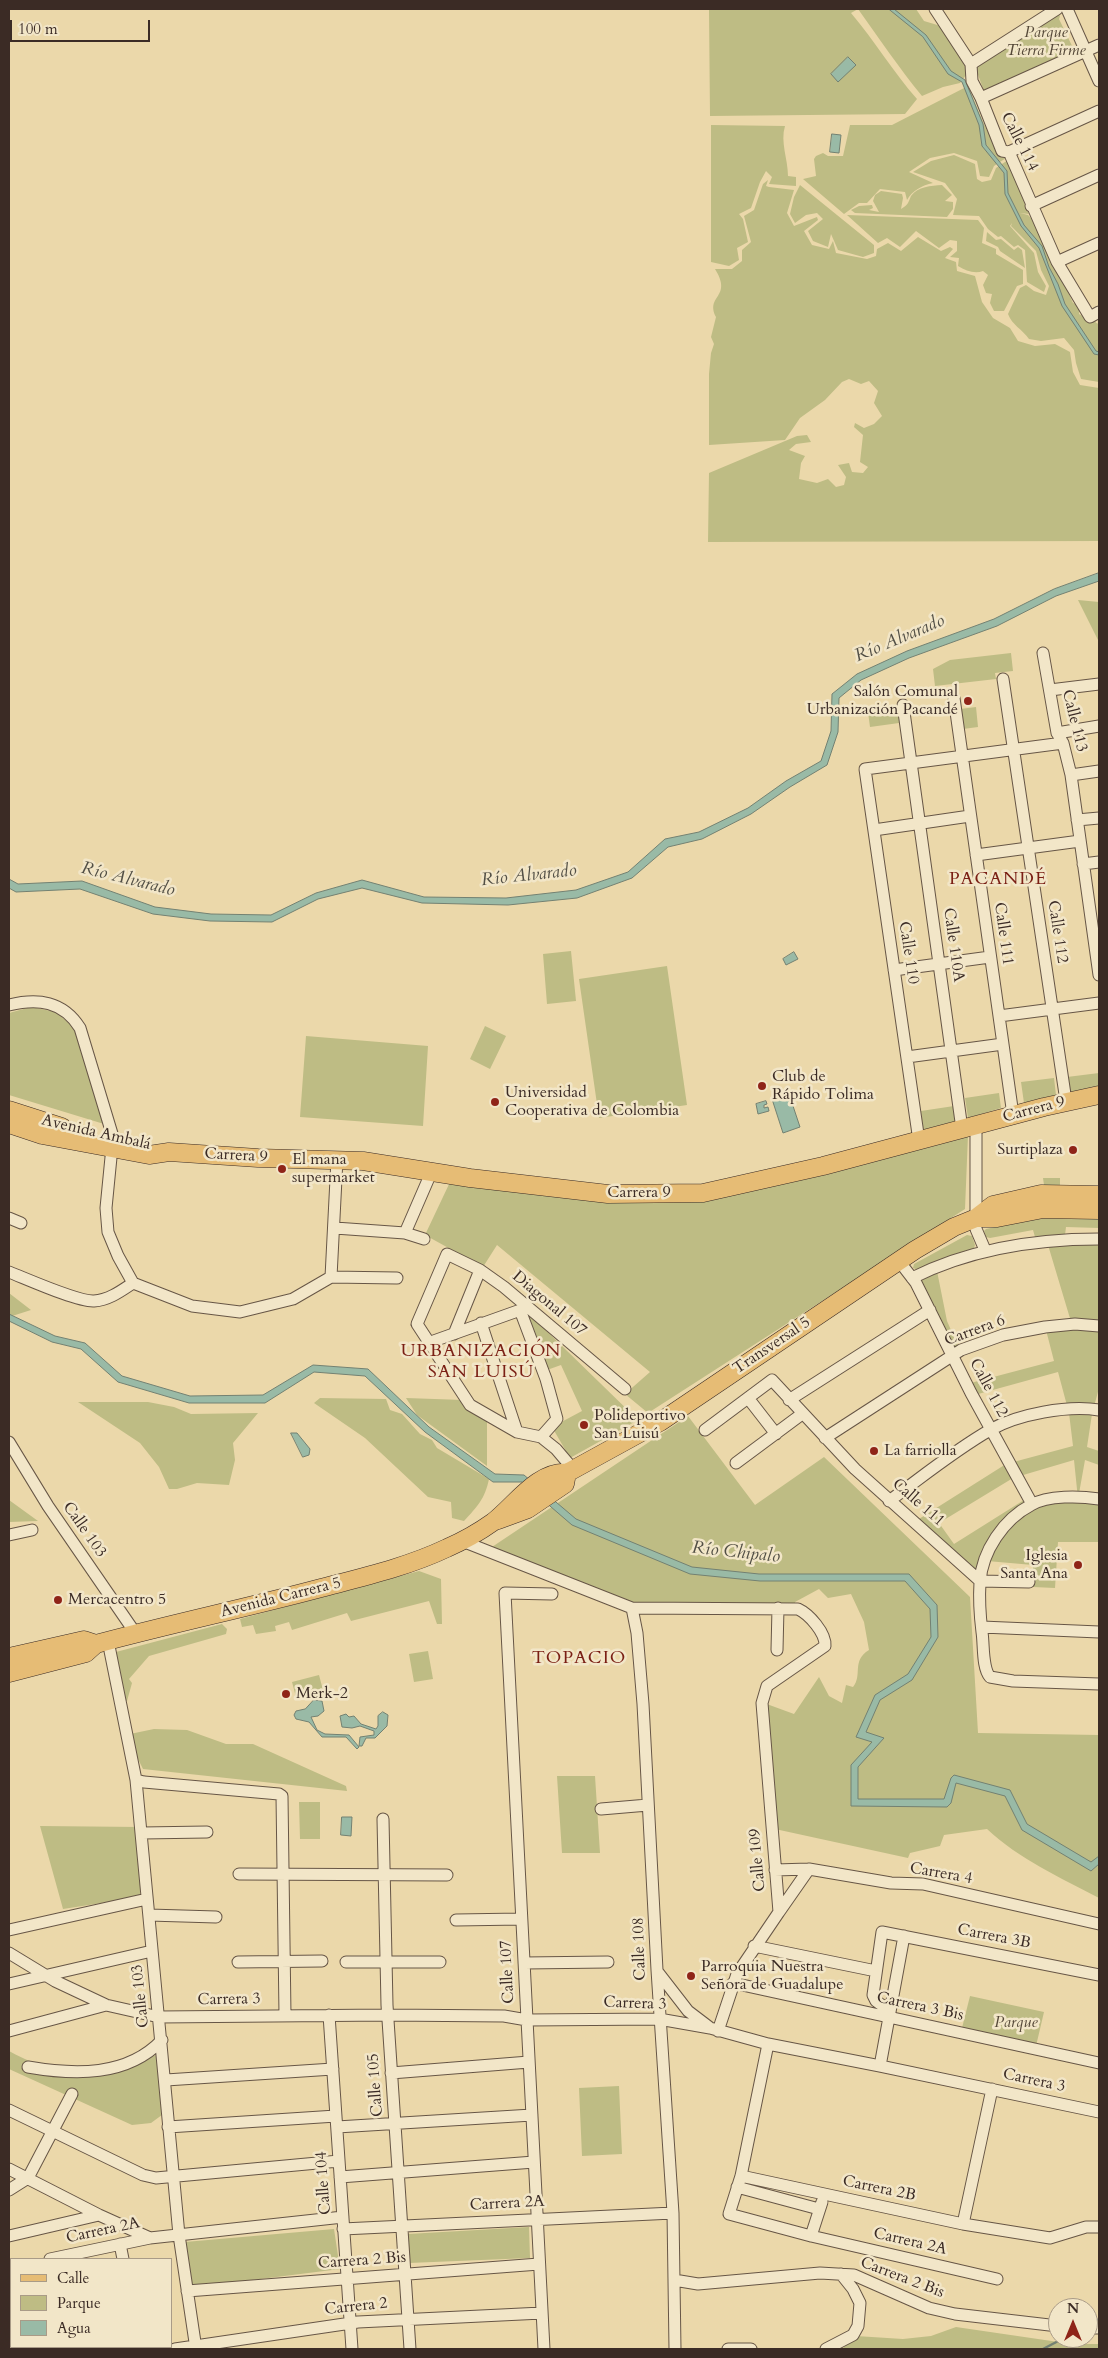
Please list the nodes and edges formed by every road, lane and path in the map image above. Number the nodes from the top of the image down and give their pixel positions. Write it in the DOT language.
graph roads {
  1 [pos="1056,9"];
  2 [pos="1067,9"];
  3 [pos="939,10"];
  4 [pos="1099,45"];
  5 [pos="1086,51"];
  6 [pos="971,64"];
  7 [pos="1099,81"];
  8 [pos="981,98"];
  9 [pos="1099,111"];
  10 [pos="1008,152"];
  11 [pos="1099,175"];
  12 [pos="1031,206"];
  13 [pos="1099,243"];
  14 [pos="1057,262"];
  15 [pos="1095,314"];
  16 [pos="1043,653"];
  17 [pos="1003,679"];
  18 [pos="1099,684"];
  19 [pos="1050,690"];
  20 [pos="954,698"];
  21 [pos="903,705"];
  22 [pos="1099,726"];
  23 [pos="1057,732"];
  24 [pos="1063,743"];
  25 [pos="1013,751"];
  26 [pos="962,757"];
  27 [pos="911,764"];
  28 [pos="1099,772"];
  29 [pos="1070,775"];
  30 [pos="970,816"];
  31 [pos="1099,818"];
  32 [pos="1077,820"];
  33 [pos="920,823"];
  34 [pos="874,830"];
  35 [pos="1080,841"];
  36 [pos="1028,848"];
  37 [pos="976,855"];
  38 [pos="1099,862"];
  39 [pos="1083,864"];
  40 [pos="1094,907"];
  41 [pos="990,957"];
  42 [pos="939,964"];
  43 [pos="894,970"];
  44 [pos="1099,975"];
  45 [pos="1099,1003"];
  46 [pos="9,1005"];
  47 [pos="1052,1009"];
  48 [pos="999,1016"];
  49 [pos="1003,1044"];
  50 [pos="951,1051"];
  51 [pos="907,1057"];
  52 [pos="1099,1095"];
  53 [pos="1066,1101"];
  54 [pos="9,1110"];
  55 [pos="1013,1115"];
  56 [pos="9,1124"];
  57 [pos="969,1127"];
  58 [pos="919,1141"];
  59 [pos="112,1143"];
  60 [pos="169,1152"];
  61 [pos="337,1160"];
  62 [pos="431,1173"];
  63 [pos="1099,1195"];
  64 [pos="1099,1210"];
  65 [pos="9,1218"];
  66 [pos="976,1218"];
  67 [pos="21,1223"];
  68 [pos="335,1228"];
  69 [pos="406,1233"];
  70 [pos="424,1239"];
  71 [pos="1099,1239"];
  72 [pos="985,1250"];
  73 [pos="899,1261"];
  74 [pos="480,1270"];
  75 [pos="9,1272"];
  76 [pos="331,1277"];
  77 [pos="397,1278"];
  78 [pos="912,1278"];
  79 [pos="133,1283"];
  80 [pos="524,1309"];
  81 [pos="930,1310"];
  82 [pos="481,1323"];
  83 [pos="1099,1326"];
  84 [pos="454,1334"];
  85 [pos="428,1343"];
  86 [pos="951,1354"];
  87 [pos="625,1389"];
  88 [pos="748,1398"];
  89 [pos="789,1400"];
  90 [pos="1099,1410"];
  91 [pos="802,1414"];
  92 [pos="991,1429"];
  93 [pos="705,1430"];
  94 [pos="517,1432"];
  95 [pos="776,1434"];
  96 [pos="541,1437"];
  97 [pos="825,1438"];
  98 [pos="9,1442"];
  99 [pos="736,1464"];
  100 [pos="565,1474"];
  101 [pos="1099,1499"];
  102 [pos="889,1501"];
  103 [pos="1032,1504"];
  104 [pos="32,1530"];
  105 [pos="9,1535"];
  106 [pos="462,1541"];
  107 [pos="980,1581"];
  108 [pos="1029,1582"];
  109 [pos="552,1594"];
  110 [pos="632,1608"];
  111 [pos="778,1608"];
  112 [pos="982,1627"];
  113 [pos="1099,1632"];
  114 [pos="136,1634"];
  115 [pos="102,1642"];
  116 [pos="777,1650"];
  117 [pos="9,1657"];
  118 [pos="9,1673"];
  119 [pos="1099,1684"];
  120 [pos="140,1781"];
  121 [pos="648,1805"];
  122 [pos="601,1809"];
  123 [pos="383,1818"];
  124 [pos="206,1832"];
  125 [pos="142,1833"];
  126 [pos="809,1869"];
  127 [pos="775,1870"];
  128 [pos="239,1874"];
  129 [pos="283,1874"];
  130 [pos="383,1874"];
  131 [pos="447,1875"];
  132 [pos="147,1899"];
  133 [pos="780,1908"];
  134 [pos="153,1915"];
  135 [pos="216,1918"];
  136 [pos="518,1919"];
  137 [pos="456,1920"];
  138 [pos="1099,1924"];
  139 [pos="9,1930"];
  140 [pos="904,1936"];
  141 [pos="754,1946"];
  142 [pos="152,1951"];
  143 [pos="9,1953"];
  144 [pos="238,1962"];
  145 [pos="284,1962"];
  146 [pos="322,1962"];
  147 [pos="346,1962"];
  148 [pos="385,1962"];
  149 [pos="440,1962"];
  150 [pos="608,1962"];
  151 [pos="524,1963"];
  152 [pos="656,1970"];
  153 [pos="876,1971"];
  154 [pos="43,1975"];
  155 [pos="1099,1975"];
  156 [pos="733,1983"];
  157 [pos="9,1984"];
  158 [pos="106,2005"];
  159 [pos="890,2014"];
  160 [pos="285,2015"];
  161 [pos="329,2015"];
  162 [pos="388,2015"];
  163 [pos="159,2017"];
  164 [pos="660,2019"];
  165 [pos="527,2020"];
  166 [pos="714,2029"];
  167 [pos="9,2031"];
  168 [pos="162,2040"];
  169 [pos="768,2044"];
  170 [pos="529,2062"];
  171 [pos="1099,2063"];
  172 [pos="880,2066"];
  173 [pos="28,2067"];
  174 [pos="333,2069"];
  175 [pos="391,2073"];
  176 [pos="166,2080"];
  177 [pos="992,2089"];
  178 [pos="72,2094"];
  179 [pos="9,2110"];
  180 [pos="1099,2112"];
  181 [pos="532,2115"];
  182 [pos="336,2122"];
  183 [pos="395,2124"];
  184 [pos="168,2127"];
  185 [pos="52,2132"];
  186 [pos="339,2161"];
  187 [pos="534,2162"];
  188 [pos="9,2169"];
  189 [pos="398,2174"];
  190 [pos="173,2176"];
  191 [pos="340,2177"];
  192 [pos="28,2178"];
  193 [pos="739,2181"];
  194 [pos="9,2190"];
  195 [pos="825,2194"];
  196 [pos="819,2209"];
  197 [pos="673,2213"];
  198 [pos="99,2215"];
  199 [pos="343,2216"];
  200 [pos="537,2218"];
  201 [pos="963,2224"];
  202 [pos="402,2226"];
  203 [pos="1099,2227"];
  204 [pos="344,2229"];
  205 [pos="179,2235"];
  206 [pos="9,2236"];
  207 [pos="811,2236"];
  208 [pos="150,2238"];
  209 [pos="120,2244"];
  210 [pos="80,2256"];
  211 [pos="60,2258"];
  212 [pos="123,2258"];
  213 [pos="540,2264"];
  214 [pos="405,2274"];
  215 [pos="841,2274"];
  216 [pos="347,2279"];
  217 [pos="997,2279"];
  218 [pos="674,2280"];
  219 [pos="187,2291"];
  220 [pos="542,2313"];
  221 [pos="408,2318"];
  222 [pos="350,2323"];
  223 [pos="1048,2325"];
  224 [pos="196,2347"];
  225 [pos="175,2349"];
  226 [pos="352,2349"];
  227 [pos="410,2349"];
  228 [pos="544,2349"];
  229 [pos="676,2349"];
  230 [pos="729,2349"];
  231 [pos="751,2349"];
  232 [pos="826,2349"];
  1 -- 6 [label="street"];
  2 -- 5 [label="street"];
  3 -- 6 [label="street, Calle 114"];
  4 -- 5 [label="street"];
  5 -- 7 [label="street"];
  5 -- 8 [label="street"];
  6 -- 8 [label="street, Calle 114"];
  8 -- 10 [label="street, Calle 114"];
  9 -- 10 [label="street"];
  10 -- 12 [label="street, Calle 114"];
  11 -- 12 [label="street"];
  12 -- 14 [label="street, Calle 114"];
  13 -- 14 [label="street"];
  14 -- 15 [label="street, Calle 114"];
  16 -- 19 [label="street, Calle 113"];
  17 -- 25 [label="street, Calle 112"];
  18 -- 19 [label="street"];
  19 -- 23 [label="street, Calle 113"];
  20 -- 26 [label="street, Calle 111"];
  21 -- 27 [label="street, Calle 110A"];
  22 -- 23 [label="street"];
  23 -- 24 [label="street, Calle 113"];
  24 -- 25 [label="street"];
  24 -- 29 [label="street, Calle 113"];
  25 -- 26 [label="street"];
  25 -- 36 [label="street, Calle 112"];
  26 -- 27 [label="street"];
  26 -- 30 [label="street, Calle 111"];
  27 -- 33 [label="street, Calle 110A"];
  27 -- 34 [label="street, Calle 110"];
  28 -- 29 [label="street"];
  29 -- 32 [label="street, Calle 113"];
  30 -- 33 [label="street"];
  30 -- 37 [label="street, Calle 111"];
  31 -- 32 [label="street"];
  32 -- 35 [label="street, Calle 113"];
  33 -- 34 [label="street"];
  33 -- 42 [label="street, Calle 110A"];
  34 -- 43 [label="street, Calle 110"];
  35 -- 36 [label="street"];
  35 -- 39 [label="street, Calle 113"];
  36 -- 37 [label="street"];
  36 -- 47 [label="street, Calle 112"];
  37 -- 41 [label="street, Calle 111"];
  38 -- 39 [label="street"];
  39 -- 40 [label="street, Calle 113"];
  40 -- 44 [label="street, Calle 113"];
  41 -- 42 [label="street"];
  41 -- 48 [label="street, Calle 111"];
  42 -- 43 [label="street"];
  42 -- 50 [label="street, Calle 110A"];
  43 -- 51 [label="street, Calle 110"];
  45 -- 47 [label="street"];
  46 -- 59 [label="street"];
  47 -- 48 [label="street"];
  47 -- 53 [label="street, Calle 112"];
  48 -- 49 [label="street, Calle 111"];
  49 -- 50 [label="street"];
  49 -- 55 [label="street, Calle 111"];
  50 -- 51 [label="street"];
  50 -- 57 [label="street, Calle 110A"];
  51 -- 58 [label="street, Calle 110"];
  52 -- 53 [label="main road, Carrera 9"];
  53 -- 55 [label="main road, Carrera 9"];
  54 -- 59 [label="main road, Avenida Ambalá"];
  55 -- 57 [label="main road, Carrera 9"];
  56 -- 59 [label="main road, Avenida Ambalá"];
  57 -- 58 [label="main road, Carrera 9"];
  57 -- 66 [label="street"];
  58 -- 62 [label="main road, Carrera 9"];
  59 -- 60 [label="main road, Avenida Ambalá"];
  59 -- 79 [label="street"];
  60 -- 61 [label="main road, Carrera 9"];
  61 -- 62 [label="main road, Carrera 9"];
  61 -- 68 [label="street"];
  62 -- 69 [label="street"];
  63 -- 66 [label="main road"];
  64 -- 66 [label="main road"];
  65 -- 67 [label="street"];
  66 -- 72 [label="street"];
  66 -- 73 [label="main road, Transversal 5"];
  68 -- 69 [label="street"];
  68 -- 76 [label="street"];
  69 -- 70 [label="street"];
  71 -- 72 [label="street"];
  72 -- 78 [label="street"];
  73 -- 78 [label="street, Calle 112"];
  73 -- 100 [label="main road, Transversal 5"];
  74 -- 80 [label="street, Diagonal 107"];
  74 -- 84 [label="street"];
  74 -- 85 [label="street, Diagonal 107"];
  75 -- 79 [label="street"];
  76 -- 77 [label="street"];
  76 -- 79 [label="street"];
  78 -- 81 [label="street, Calle 112"];
  80 -- 82 [label="street"];
  80 -- 87 [label="street, Diagonal 107"];
  80 -- 96 [label="street"];
  81 -- 86 [label="street, Calle 112"];
  81 -- 89 [label="street"];
  82 -- 84 [label="street"];
  82 -- 94 [label="street"];
  83 -- 86 [label="street, Carrera 6"];
  84 -- 85 [label="street"];
  85 -- 94 [label="street"];
  86 -- 92 [label="street, Calle 112"];
  86 -- 97 [label="street, Carrera 6"];
  88 -- 89 [label="street, Calle 111"];
  88 -- 93 [label="street"];
  88 -- 95 [label="street"];
  89 -- 91 [label="street, Calle 111"];
  90 -- 92 [label="street"];
  91 -- 95 [label="street"];
  91 -- 97 [label="street, Calle 111"];
  92 -- 102 [label="street"];
  92 -- 103 [label="street, Calle 112"];
  94 -- 96 [label="street"];
  95 -- 99 [label="street"];
  96 -- 100 [label="street"];
  97 -- 102 [label="street, Calle 111"];
  98 -- 114 [label="street, Calle 103"];
  100 -- 106 [label="main road, Transversal 5"];
  101 -- 103 [label="street"];
  102 -- 107 [label="street, Calle 111"];
  103 -- 107 [label="street"];
  104 -- 105 [label="street"];
  106 -- 110 [label="street"];
  106 -- 114 [label="main road, Avenida Carrera 5"];
  107 -- 108 [label="street"];
  107 -- 112 [label="street"];
  109 -- 136 [label="street, Calle 107"];
  110 -- 111 [label="street"];
  110 -- 121 [label="street, Calle 108"];
  111 -- 116 [label="street"];
  111 -- 127 [label="street, Calle 109"];
  112 -- 113 [label="street"];
  112 -- 119 [label="street"];
  114 -- 115 [label="main road, Avenida Carrera 5"];
  115 -- 117 [label="main road, Avenida Carrera 5"];
  115 -- 118 [label="main road, Avenida Carrera 5"];
  115 -- 120 [label="street, Calle 103"];
  120 -- 125 [label="street, Calle 103"];
  120 -- 129 [label="street"];
  121 -- 122 [label="street"];
  121 -- 152 [label="street, Calle 108"];
  123 -- 130 [label="street, Calle 105"];
  124 -- 125 [label="street"];
  125 -- 132 [label="street, Calle 103"];
  126 -- 127 [label="street, Carrera 4"];
  126 -- 133 [label="street"];
  126 -- 138 [label="street, Carrera 4"];
  127 -- 133 [label="street, Calle 109"];
  128 -- 129 [label="street"];
  129 -- 130 [label="street"];
  129 -- 145 [label="street"];
  130 -- 131 [label="street"];
  130 -- 148 [label="street, Calle 105"];
  132 -- 134 [label="street, Calle 103"];
  132 -- 139 [label="street"];
  133 -- 141 [label="street, Calle 109"];
  134 -- 135 [label="street"];
  134 -- 142 [label="street, Calle 103"];
  136 -- 137 [label="street"];
  136 -- 151 [label="street, Calle 107"];
  140 -- 153 [label="street, Carrera 3B"];
  140 -- 155 [label="street, Carrera 3B"];
  140 -- 159 [label="street"];
  141 -- 153 [label="street"];
  141 -- 156 [label="street, Calle 109"];
  142 -- 154 [label="street"];
  142 -- 163 [label="street, Calle 103"];
  143 -- 154 [label="street, Carrera 3"];
  144 -- 145 [label="street"];
  145 -- 146 [label="street"];
  145 -- 160 [label="street"];
  147 -- 148 [label="street"];
  148 -- 149 [label="street"];
  148 -- 162 [label="street, Calle 105"];
  150 -- 151 [label="street"];
  151 -- 165 [label="street, Calle 107"];
  152 -- 164 [label="street, Calle 108"];
  152 -- 166 [label="street"];
  153 -- 159 [label="street"];
  154 -- 157 [label="street"];
  154 -- 158 [label="street, Carrera 3"];
  156 -- 159 [label="street, Carrera 3 Bis"];
  156 -- 166 [label="street, Calle 109"];
  158 -- 163 [label="street, Carrera 3"];
  158 -- 167 [label="street"];
  159 -- 171 [label="street, Carrera 3 Bis"];
  159 -- 172 [label="street"];
  160 -- 161 [label="street, Carrera 3"];
  160 -- 163 [label="street, Carrera 3"];
  161 -- 162 [label="street, Carrera 3"];
  161 -- 174 [label="street, Calle 104"];
  162 -- 165 [label="street, Carrera 3"];
  162 -- 175 [label="street, Calle 105"];
  163 -- 168 [label="street, Calle 103"];
  164 -- 165 [label="street, Carrera 3"];
  164 -- 166 [label="street, Carrera 3"];
  164 -- 197 [label="street, Calle 108"];
  165 -- 170 [label="street, Calle 107"];
  166 -- 169 [label="street, Carrera 3"];
  168 -- 173 [label="street"];
  168 -- 176 [label="street, Calle 103"];
  169 -- 172 [label="street, Carrera 3"];
  169 -- 193 [label="street"];
  170 -- 175 [label="street"];
  170 -- 181 [label="street, Calle 107"];
  172 -- 177 [label="street, Carrera 3"];
  174 -- 176 [label="street"];
  174 -- 182 [label="street, Calle 104"];
  175 -- 183 [label="street, Calle 105"];
  176 -- 184 [label="street, Calle 103"];
  177 -- 180 [label="street, Carrera 3"];
  177 -- 201 [label="street"];
  178 -- 185 [label="street"];
  179 -- 185 [label="street"];
  181 -- 183 [label="street"];
  181 -- 187 [label="street, Calle 107"];
  182 -- 183 [label="street"];
  182 -- 184 [label="street"];
  182 -- 186 [label="street, Calle 104"];
  183 -- 189 [label="street, Calle 105"];
  184 -- 190 [label="street, Calle 103"];
  185 -- 190 [label="street"];
  185 -- 192 [label="street"];
  186 -- 190 [label="street"];
  186 -- 191 [label="street, Calle 104"];
  187 -- 189 [label="street"];
  187 -- 200 [label="street, Calle 107"];
  188 -- 192 [label="street"];
  189 -- 191 [label="street"];
  189 -- 202 [label="street, Calle 105"];
  190 -- 205 [label="street, Calle 103"];
  191 -- 199 [label="street, Calle 104"];
  192 -- 194 [label="street"];
  192 -- 198 [label="street"];
  193 -- 195 [label="street, Carrera 2B"];
  193 -- 196 [label="street"];
  193 -- 207 [label="street, Carrera 2A"];
  195 -- 196 [label="street"];
  195 -- 201 [label="street, Carrera 2B"];
  196 -- 207 [label="street"];
  197 -- 200 [label="street, Carrera 2A"];
  197 -- 218 [label="street, Calle 108"];
  198 -- 206 [label="street"];
  198 -- 208 [label="street"];
  199 -- 204 [label="street, Calle 104"];
  199 -- 205 [label="street, Carrera 2A"];
  200 -- 202 [label="street, Carrera 2A"];
  200 -- 213 [label="street, Calle 107"];
  201 -- 203 [label="street, Carrera 2B"];
  202 -- 204 [label="street, Carrera 2A"];
  202 -- 214 [label="street, Calle 105"];
  204 -- 216 [label="street, Calle 104"];
  205 -- 208 [label="street, Carrera 2A"];
  205 -- 219 [label="street, Calle 103"];
  207 -- 217 [label="street, Carrera 2A"];
  208 -- 209 [label="street, Carrera 2A"];
  209 -- 210 [label="street, Carrera 2A"];
  209 -- 212 [label="street"];
  210 -- 211 [label="street, Carrera 2A"];
  213 -- 214 [label="street, Carrera 2 Bis"];
  213 -- 220 [label="street, Calle 107"];
  214 -- 216 [label="street, Carrera 2 Bis"];
  214 -- 221 [label="street, Calle 105"];
  215 -- 218 [label="street, Carrera 2 Bis"];
  215 -- 223 [label="street, Carrera 2 Bis"];
  215 -- 232 [label="street"];
  216 -- 219 [label="street, Carrera 2 Bis"];
  216 -- 222 [label="street, Calle 104"];
  218 -- 229 [label="street, Calle 108"];
  219 -- 224 [label="street, Calle 103"];
  220 -- 221 [label="street, Carrera 2"];
  220 -- 228 [label="street, Calle 107"];
  221 -- 222 [label="street, Carrera 2"];
  221 -- 227 [label="street, Calle 105"];
  222 -- 224 [label="street, Carrera 2"];
  222 -- 226 [label="street, Calle 104"];
  224 -- 225 [label="street, Carrera 2"];
  230 -- 231 [label="street"];
}
